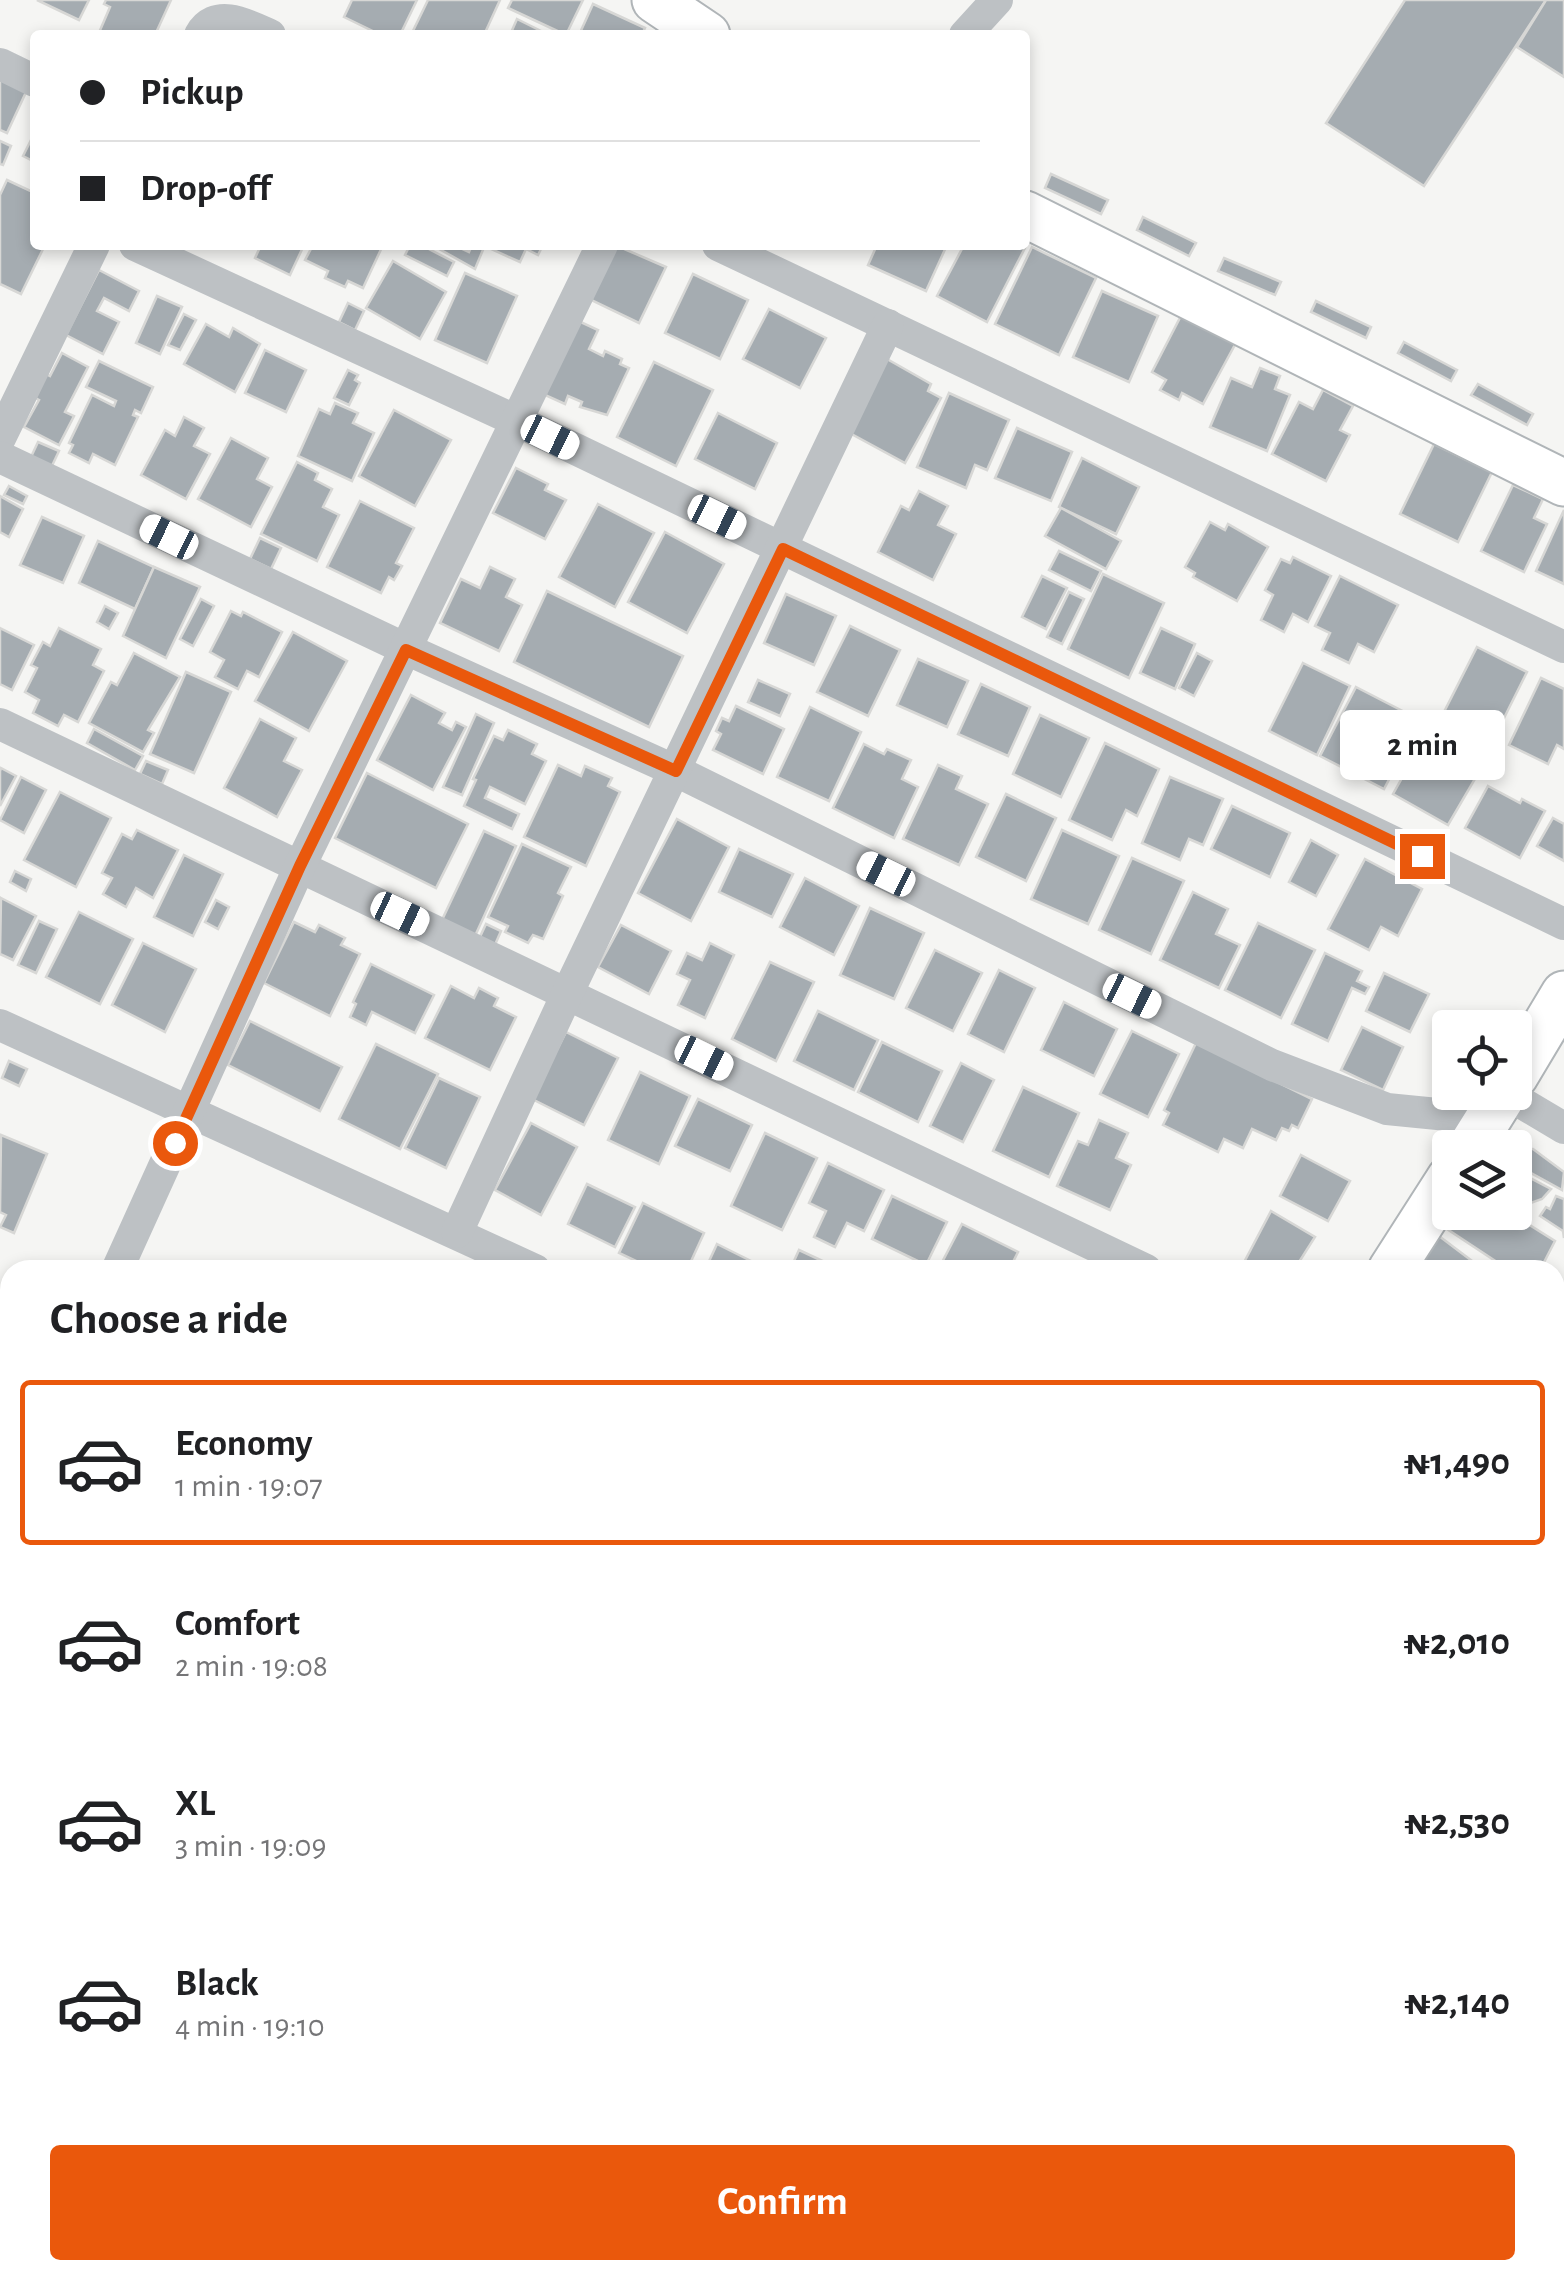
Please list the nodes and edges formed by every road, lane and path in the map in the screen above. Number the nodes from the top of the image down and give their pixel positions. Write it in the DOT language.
graph roads {
  1 [pos="654,0"];
  2 [pos="996,0"];
  3 [pos="202,30"];
  4 [pos="259,30"];
  5 [pos="699,30"];
  6 [pos="969,30"];
  7 [pos="0,64"];
  8 [pos="30,79"];
  9 [pos="1030,216"];
  10 [pos="91,250"];
  11 [pos="145,250"];
  12 [pos="600,250"];
  13 [pos="729,250"];
  14 [pos="888,325"];
  15 [pos="11,384"];
  16 [pos="518,421"];
  17 [pos="0,438"];
  18 [pos="0,456"];
  19 [pos="1564,482"];
  20 [pos="783,549"];
  21 [pos="1564,647"];
  22 [pos="406,650"];
  23 [pos="0,724"];
  24 [pos="676,771"];
  25 [pos="300,866"];
  26 [pos="1564,924"];
  27 [pos="568,992"];
  28 [pos="1564,994"];
  29 [pos="0,1024"];
  30 [pos="1539,1052"];
  31 [pos="190,1112"];
  32 [pos="1492,1113"];
  33 [pos="1564,1128"];
  34 [pos="1432,1206"];
  35 [pos="457,1232"];
  36 [pos="121,1260"];
  37 [pos="514,1260"];
  38 [pos="1125,1260"];
  39 [pos="1397,1260"];
  1 -- 5 [label="street"];
  2 -- 6 [label="street"];
  3 -- 4 [label="street"];
  7 -- 8 [label="street"];
  9 -- 19 [label="street"];
  10 -- 15 [label="street"];
  11 -- 16 [label="street"];
  12 -- 16 [label="street"];
  13 -- 14 [label="street"];
  14 -- 20 [label="street"];
  14 -- 21 [label="street"];
  15 -- 17 [label="street"];
  16 -- 20 [label="street"];
  16 -- 22 [label="street"];
  18 -- 22 [label="street"];
  20 -- 24 [label="street"];
  20 -- 26 [label="street"];
  22 -- 24 [label="street"];
  22 -- 25 [label="street"];
  23 -- 25 [label="street"];
  24 -- 27 [label="street"];
  24 -- 32 [label="street"];
  25 -- 27 [label="street"];
  25 -- 31 [label="street"];
  27 -- 35 [label="street"];
  27 -- 38 [label="street"];
  28 -- 30 [label="street"];
  29 -- 31 [label="street"];
  31 -- 35 [label="street"];
  31 -- 36 [label="street"];
  32 -- 33 [label="street"];
  34 -- 39 [label="street"];
  35 -- 37 [label="street"];
}
